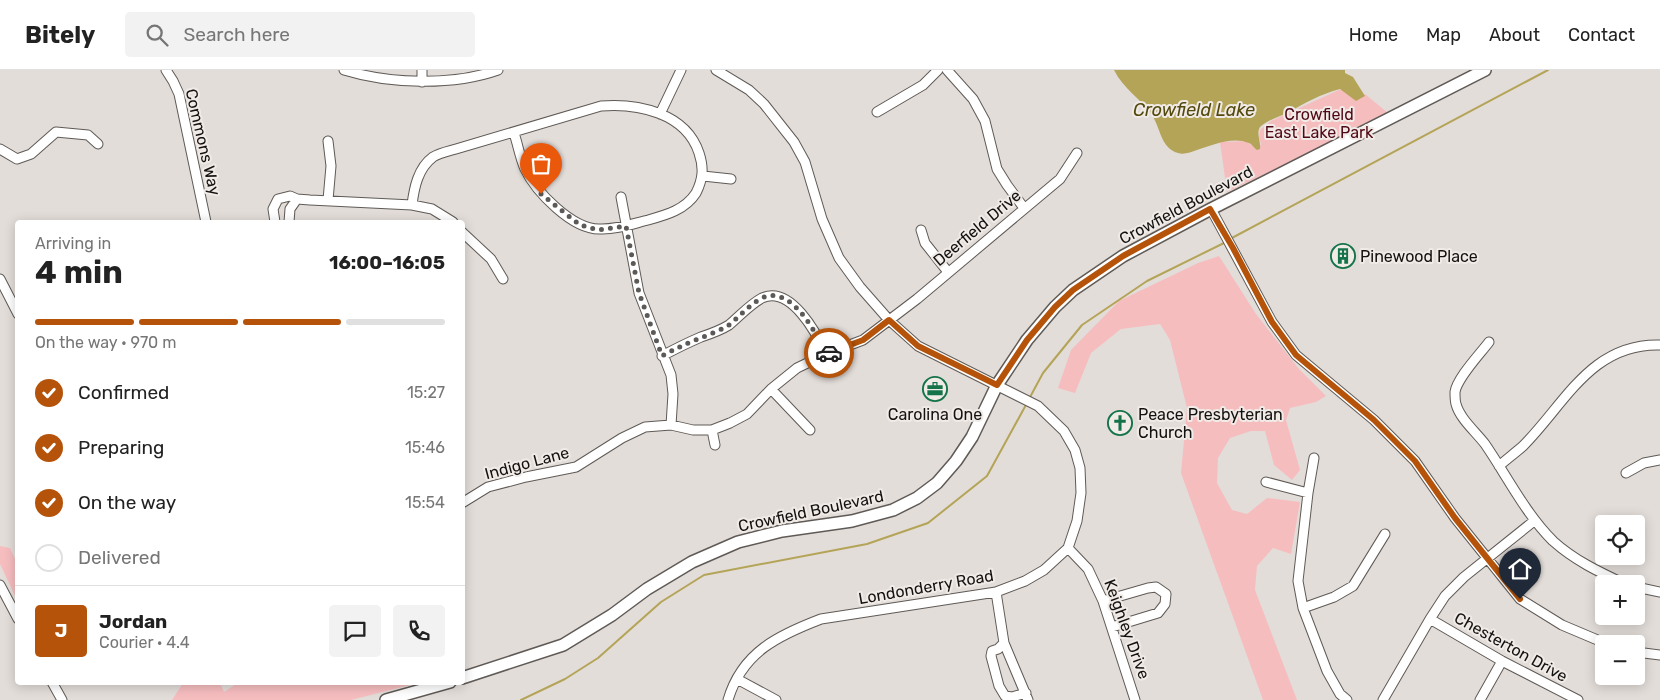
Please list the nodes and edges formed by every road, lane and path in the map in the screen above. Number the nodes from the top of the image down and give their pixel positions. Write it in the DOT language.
graph roads {
  1 [pos="166,70"];
  2 [pos="344,70"];
  3 [pos="422,70"];
  4 [pos="498,70"];
  5 [pos="681,70"];
  6 [pos="716,70"];
  7 [pos="938,70"];
  8 [pos="947,70"];
  9 [pos="1485,70"];
  10 [pos="422,82"];
  11 [pos="877,112"];
  12 [pos="660,114"];
  13 [pos="514,133"];
  14 [pos="328,141"];
  15 [pos="98,144"];
  16 [pos="0,150"];
  17 [pos="1077,153"];
  18 [pos="703,176"];
  19 [pos="732,179"];
  20 [pos="621,198"];
  21 [pos="297,199"];
  22 [pos="328,200"];
  23 [pos="412,205"];
  24 [pos="1024,208"];
  25 [pos="1210,209"];
  26 [pos="206,220"];
  27 [pos="275,220"];
  28 [pos="289,220"];
  29 [pos="450,220"];
  30 [pos="626,226"];
  31 [pos="921,230"];
  32 [pos="465,235"];
  33 [pos="948,272"];
  34 [pos="0,278"];
  35 [pos="503,279"];
  36 [pos="15,308"];
  37 [pos="889,320"];
  38 [pos="1489,342"];
  39 [pos="1660,345"];
  40 [pos="826,354"];
  41 [pos="662,356"];
  42 [pos="997,385"];
  43 [pos="771,389"];
  44 [pos="671,425"];
  45 [pos="712,430"];
  46 [pos="810,430"];
  47 [pos="715,445"];
  48 [pos="1314,458"];
  49 [pos="1660,460"];
  50 [pos="1499,466"];
  51 [pos="1626,473"];
  52 [pos="1266,482"];
  53 [pos="1308,493"];
  54 [pos="465,501"];
  55 [pos="1534,521"];
  56 [pos="1385,534"];
  57 [pos="1068,548"];
  58 [pos="1486,559"];
  59 [pos="1605,575"];
  60 [pos="0,585"];
  61 [pos="1645,589"];
  62 [pos="996,592"];
  63 [pos="1660,592"];
  64 [pos="1103,601"];
  65 [pos="1303,608"];
  66 [pos="15,613"];
  67 [pos="1430,619"];
  68 [pos="1112,627"];
  69 [pos="1595,639"];
  70 [pos="1004,643"];
  71 [pos="1645,653"];
  72 [pos="1660,655"];
  73 [pos="1502,661"];
  74 [pos="465,677"];
  75 [pos="737,679"];
  76 [pos="54,685"];
  77 [pos="439,685"];
  78 [pos="1027,697"];
  79 [pos="62,700"];
  80 [pos="386,700"];
  81 [pos="728,700"];
  82 [pos="776,700"];
  83 [pos="1135,700"];
  84 [pos="1347,700"];
  85 [pos="1383,700"];
  86 [pos="1480,700"];
  87 [pos="1576,700"];
  1 -- 26 [label="street, Commons Way"];
  2 -- 10 [label="street"];
  3 -- 10 [label="street"];
  4 -- 10 [label="street"];
  5 -- 12 [label="street"];
  6 -- 37 [label="street, Londonderry Road"];
  7 -- 11 [label="street"];
  8 -- 24 [label="street"];
  9 -- 25 [label="main road, Crowfield Boulevard"];
  12 -- 13 [label="street"];
  12 -- 18 [label="street"];
  13 -- 23 [label="street"];
  13 -- 30 [label="street"];
  14 -- 22 [label="street"];
  15 -- 16 [label="street"];
  17 -- 24 [label="street, Deerfield Drive"];
  18 -- 19 [label="street"];
  18 -- 30 [label="street"];
  20 -- 30 [label="street"];
  21 -- 22 [label="street"];
  21 -- 27 [label="street"];
  21 -- 28 [label="street"];
  22 -- 23 [label="street"];
  23 -- 29 [label="street"];
  24 -- 33 [label="street, Deerfield Drive"];
  25 -- 42 [label="main road, Crowfield Boulevard"];
  25 -- 58 [label="street"];
  30 -- 41 [label="street"];
  31 -- 33 [label="street"];
  32 -- 35 [label="street"];
  33 -- 37 [label="street, Deerfield Drive"];
  34 -- 36 [label="street"];
  37 -- 40 [label="street, Indigo Lane"];
  37 -- 42 [label="street, Londonderry Road"];
  38 -- 50 [label="street"];
  39 -- 50 [label="street"];
  40 -- 41 [label="street"];
  40 -- 43 [label="street, Indigo Lane"];
  41 -- 44 [label="street"];
  42 -- 57 [label="street, Londonderry Road"];
  42 -- 74 [label="main road, Crowfield Boulevard"];
  43 -- 45 [label="street, Indigo Lane"];
  43 -- 46 [label="street"];
  44 -- 45 [label="street, Indigo Lane"];
  44 -- 54 [label="street, Indigo Lane"];
  45 -- 47 [label="street"];
  48 -- 53 [label="street"];
  49 -- 51 [label="street"];
  50 -- 55 [label="street"];
  52 -- 53 [label="street"];
  53 -- 65 [label="street"];
  55 -- 58 [label="street"];
  55 -- 59 [label="street"];
  56 -- 65 [label="street"];
  57 -- 62 [label="street, Londonderry Road"];
  57 -- 64 [label="street, Keighley Drive"];
  58 -- 67 [label="street"];
  58 -- 69 [label="street"];
  60 -- 66 [label="street"];
  61 -- 63 [label="street"];
  62 -- 70 [label="street"];
  62 -- 75 [label="street, Londonderry Road"];
  64 -- 68 [label="street, Keighley Drive"];
  64 -- 68 [label="street"];
  65 -- 84 [label="street"];
  67 -- 73 [label="street, Chesterton Drive"];
  67 -- 85 [label="street"];
  68 -- 83 [label="street, Keighley Drive"];
  70 -- 78 [label="street"];
  70 -- 78 [label="street"];
  71 -- 72 [label="street"];
  73 -- 86 [label="street"];
  73 -- 87 [label="street, Chesterton Drive"];
  75 -- 81 [label="street, Londonderry Road"];
  75 -- 82 [label="street"];
  76 -- 79 [label="street"];
  77 -- 80 [label="main road"];
}
